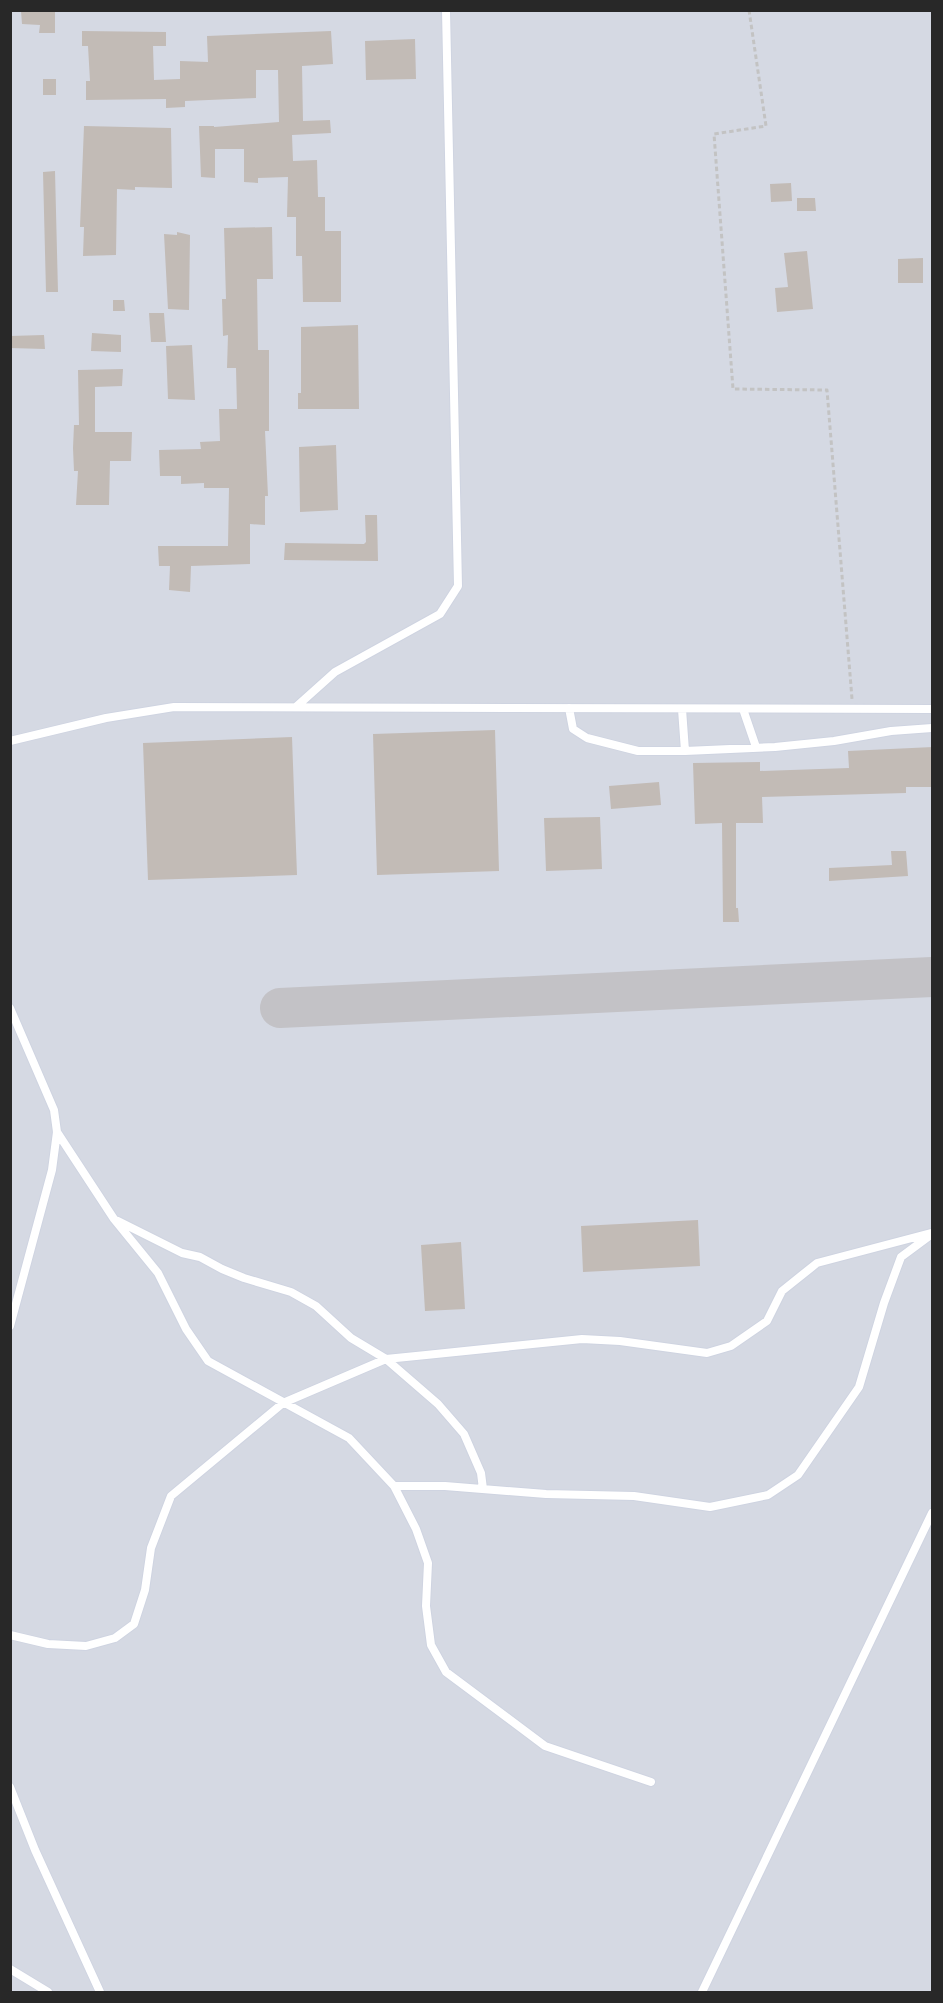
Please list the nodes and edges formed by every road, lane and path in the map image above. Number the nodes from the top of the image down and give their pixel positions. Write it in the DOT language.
graph roads {
  1 [pos="446,10"];
  2 [pos="749,10"];
  3 [pos="297,706"];
  4 [pos="569,708"];
  5 [pos="682,709"];
  6 [pos="742,709"];
  7 [pos="933,709"];
  8 [pos="852,710"];
  9 [pos="933,728"];
  10 [pos="10,741"];
  11 [pos="756,747"];
  12 [pos="685,751"];
  13 [pos="10,1008"];
  14 [pos="57,1132"];
  15 [pos="114,1219"];
  16 [pos="933,1233"];
  17 [pos="10,1326"];
  18 [pos="386,1359"];
  19 [pos="283,1403"];
  20 [pos="394,1486"];
  21 [pos="483,1489"];
  22 [pos="933,1513"];
  23 [pos="10,1635"];
  24 [pos="651,1782"];
  25 [pos="10,1787"];
  26 [pos="10,1969"];
  27 [pos="48,1992"];
  28 [pos="100,1992"];
  29 [pos="702,1992"];
  1 -- 3 [label="lane"];
  2 -- 8 [label="path"];
  3 -- 4 [label="lane"];
  3 -- 10 [label="lane"];
  4 -- 5 [label="lane"];
  4 -- 12 [label="lane"];
  5 -- 6 [label="lane"];
  5 -- 12 [label="lane"];
  6 -- 8 [label="lane"];
  6 -- 11 [label="lane"];
  7 -- 8 [label="lane"];
  9 -- 11 [label="lane"];
  11 -- 12 [label="lane"];
  13 -- 14 [label="lane"];
  14 -- 15 [label="lane"];
  14 -- 17 [label="lane"];
  15 -- 18 [label="lane"];
  15 -- 19 [label="lane"];
  16 -- 18 [label="lane"];
  16 -- 21 [label="lane"];
  18 -- 19 [label="lane"];
  18 -- 21 [label="lane"];
  19 -- 20 [label="lane"];
  19 -- 23 [label="lane"];
  20 -- 21 [label="lane"];
  20 -- 24 [label="lane"];
  22 -- 29 [label="lane"];
  25 -- 28 [label="lane"];
  26 -- 27 [label="lane"];
}
